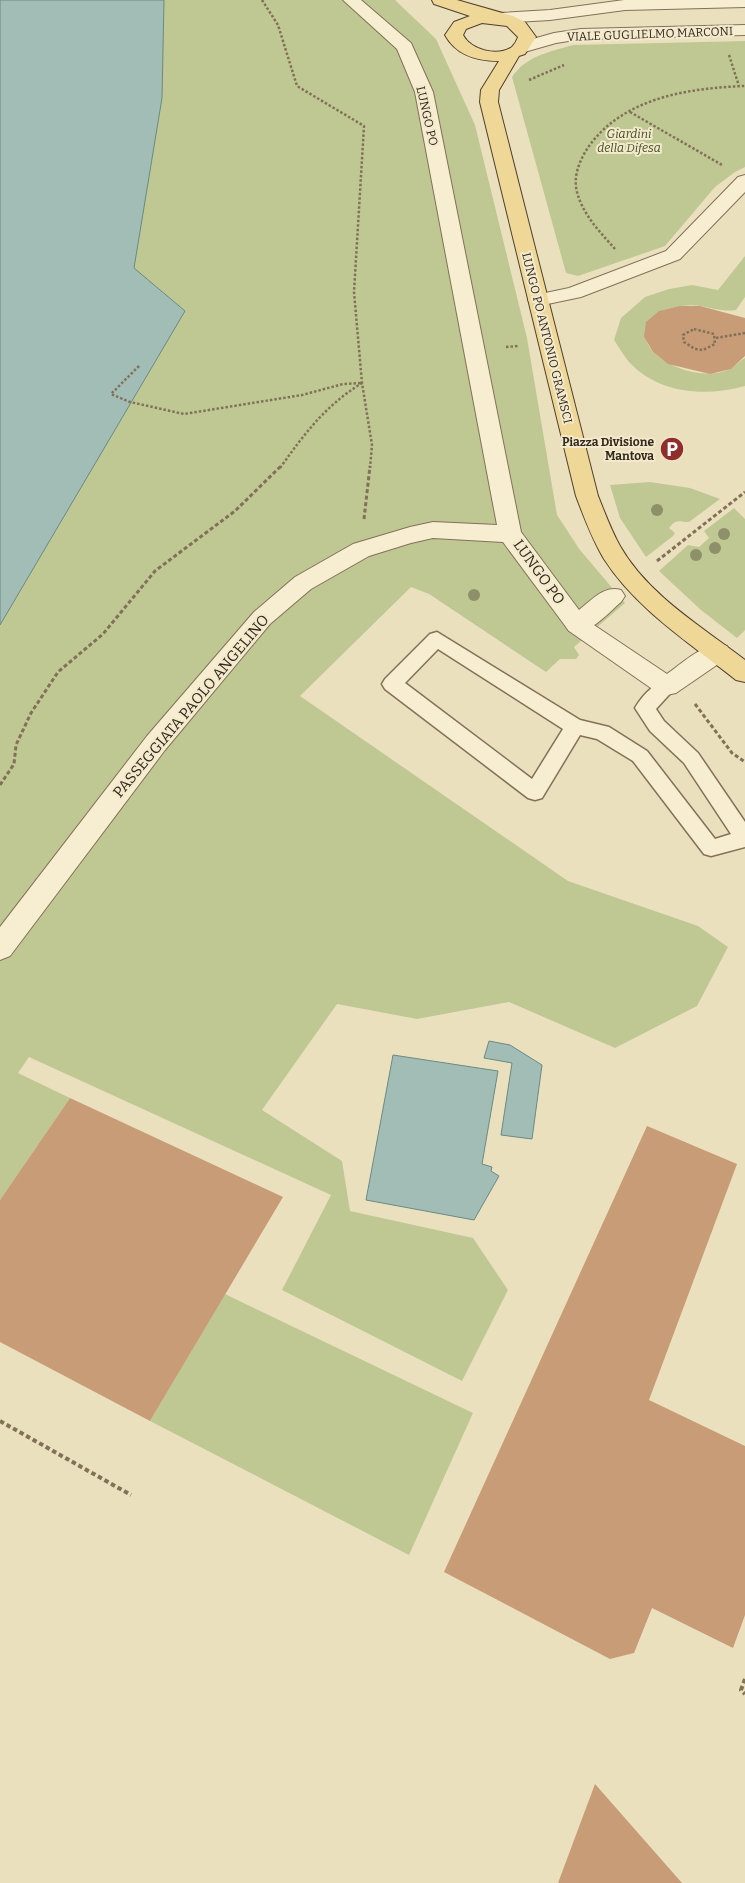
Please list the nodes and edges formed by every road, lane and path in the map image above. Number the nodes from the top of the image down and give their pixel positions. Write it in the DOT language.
graph roads {
  1 [pos="262,0"];
  2 [pos="351,0"];
  3 [pos="425,0"];
  4 [pos="440,0"];
  5 [pos="745,2"];
  6 [pos="495,18"];
  7 [pos="456,30"];
  8 [pos="745,30"];
  9 [pos="517,50"];
  10 [pos="470,52"];
  11 [pos="570,61"];
  12 [pos="528,80"];
  13 [pos="745,86"];
  14 [pos="490,90"];
  15 [pos="629,112"];
  16 [pos="459,168"];
  17 [pos="439,169"];
  18 [pos="728,169"];
  19 [pos="745,181"];
  20 [pos="635,270"];
  21 [pos="538,300"];
  22 [pos="745,333"];
  23 [pos="716,338"];
  24 [pos="139,366"];
  25 [pos="362,382"];
  26 [pos="745,492"];
  27 [pos="510,534"];
  28 [pos="361,550"];
  29 [pos="653,565"];
  30 [pos="613,596"];
  31 [pos="577,625"];
  32 [pos="718,652"];
  33 [pos="745,673"];
  34 [pos="672,683"];
  35 [pos="575,727"];
  36 [pos="745,762"];
  37 [pos="0,785"];
  38 [pos="0,948"];
  39 [pos="0,1421"];
  40 [pos="131,1495"];
  41 [pos="745,1679"];
  42 [pos="745,1694"];
  1 -- 25 [label="path"];
  2 -- 17 [label="street, LUNGO PO"];
  3 -- 7 [label="main road"];
  4 -- 6 [label="main road"];
  5 -- 6 [label="street, VIALE GUGLIELMO MARCONI"];
  6 -- 7 [label="main road"];
  6 -- 9 [label="main road"];
  7 -- 10 [label="main road, LUNGO PO ANTONIO GRAMSCI"];
  8 -- 9 [label="street, VIALE GUGLIELMO MARCONI"];
  9 -- 10 [label="main road"];
  9 -- 14 [label="main road"];
  10 -- 14 [label="main road, LUNGO PO ANTONIO GRAMSCI"];
  11 -- 12 [label="path"];
  13 -- 15 [label="path"];
  14 -- 21 [label="main road, LUNGO PO ANTONIO GRAMSCI"];
  15 -- 18 [label="path"];
  15 -- 20 [label="path"];
  16 -- 17 [label="street"];
  17 -- 27 [label="street, LUNGO PO"];
  19 -- 20 [label="street"];
  20 -- 21 [label="street"];
  21 -- 32 [label="main road, LUNGO PO ANTONIO GRAMSCI"];
  22 -- 23 [label="path"];
  23 -- 23 [label="path"];
  24 -- 25 [label="path"];
  25 -- 28 [label="path"];
  25 -- 37 [label="path"];
  26 -- 29 [label="path"];
  27 -- 28 [label="street, PASSEGGIATA PAOLO ANGELINO"];
  27 -- 31 [label="street, LUNGO PO"];
  28 -- 38 [label="street, PASSEGGIATA PAOLO ANGELINO"];
  30 -- 31 [label="street"];
  31 -- 34 [label="street, LUNGO PO"];
  32 -- 33 [label="main road, LUNGO PO ANTONIO GRAMSCI"];
  32 -- 34 [label="street"];
  34 -- 35 [label="lane"];
  34 -- 36 [label="path"];
  35 -- 35 [label="lane"];
  39 -- 40 [label="path"];
  41 -- 42 [label="path"];
}
